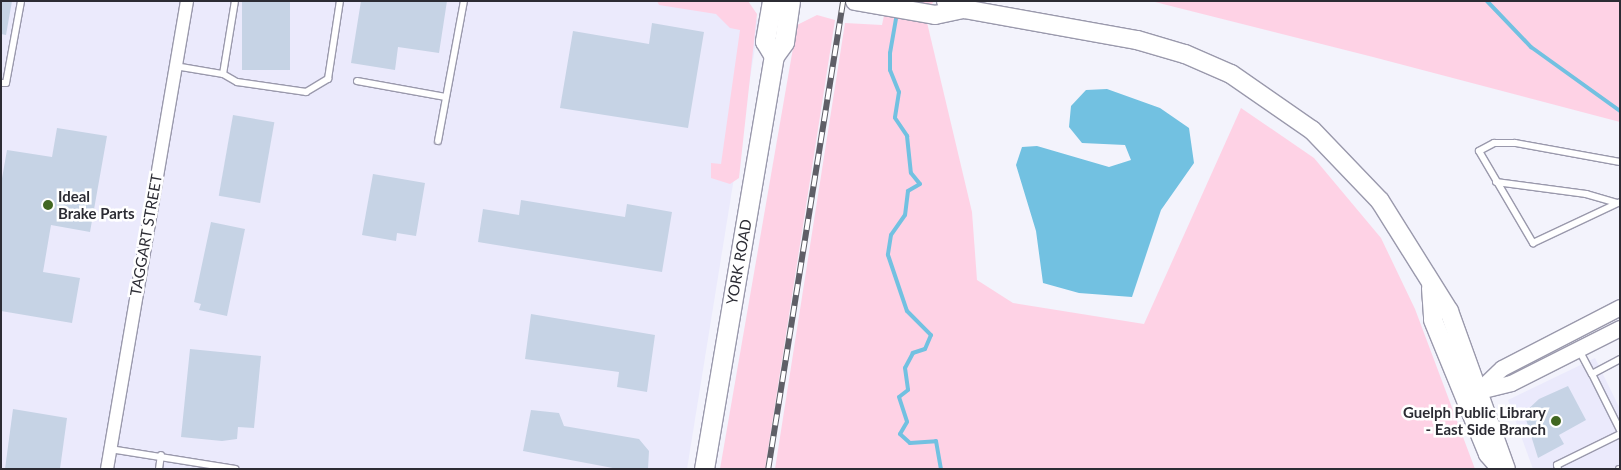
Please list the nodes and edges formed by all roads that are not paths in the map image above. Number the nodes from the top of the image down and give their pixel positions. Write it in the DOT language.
graph roads {
  1 [pos="21,1"];
  2 [pos="187,1"];
  3 [pos="235,1"];
  4 [pos="340,1"];
  5 [pos="464,1"];
  6 [pos="772,1"];
  7 [pos="790,1"];
  8 [pos="946,1"];
  9 [pos="863,3"];
  10 [pos="964,9"];
  11 [pos="774,56"];
  12 [pos="175,66"];
  13 [pos="222,74"];
  14 [pos="356,81"];
  15 [pos="1,83"];
  16 [pos="446,97"];
  17 [pos="438,140"];
  18 [pos="1620,162"];
  19 [pos="1496,182"];
  20 [pos="1618,202"];
  21 [pos="1620,307"];
  22 [pos="1620,328"];
  23 [pos="1579,349"];
  24 [pos="1620,359"];
  25 [pos="1592,374"];
  26 [pos="1472,392"];
  27 [pos="1620,432"];
  28 [pos="110,449"];
  29 [pos="161,455"];
  30 [pos="107,469"];
  31 [pos="159,469"];
  32 [pos="234,469"];
  33 [pos="704,469"];
  34 [pos="1501,469"];
  35 [pos="1506,469"];
  36 [pos="1558,469"];
  1 -- 15 [label="lane"];
  2 -- 12 [label="street, TAGGART STREET"];
  3 -- 13 [label="lane"];
  4 -- 13 [label="lane"];
  5 -- 16 [label="lane"];
  6 -- 11 [label="main road, YORK ROAD"];
  7 -- 11 [label="main road, YORK ROAD"];
  8 -- 10 [label="main road"];
  9 -- 10 [label="main road"];
  10 -- 26 [label="main road"];
  11 -- 33 [label="main road, YORK ROAD"];
  12 -- 13 [label="lane"];
  12 -- 28 [label="street, TAGGART STREET"];
  14 -- 16 [label="lane"];
  16 -- 17 [label="lane"];
  18 -- 19 [label="lane"];
  19 -- 20 [label="lane"];
  19 -- 20 [label="lane"];
  21 -- 26 [label="street"];
  22 -- 23 [label="street"];
  23 -- 25 [label="lane"];
  23 -- 26 [label="street"];
  24 -- 25 [label="lane"];
  25 -- 27 [label="lane"];
  26 -- 34 [label="main road"];
  26 -- 35 [label="main road"];
  27 -- 36 [label="lane"];
  28 -- 29 [label="lane"];
  28 -- 30 [label="street, TAGGART STREET"];
  29 -- 31 [label="lane"];
  29 -- 32 [label="lane"];
}
